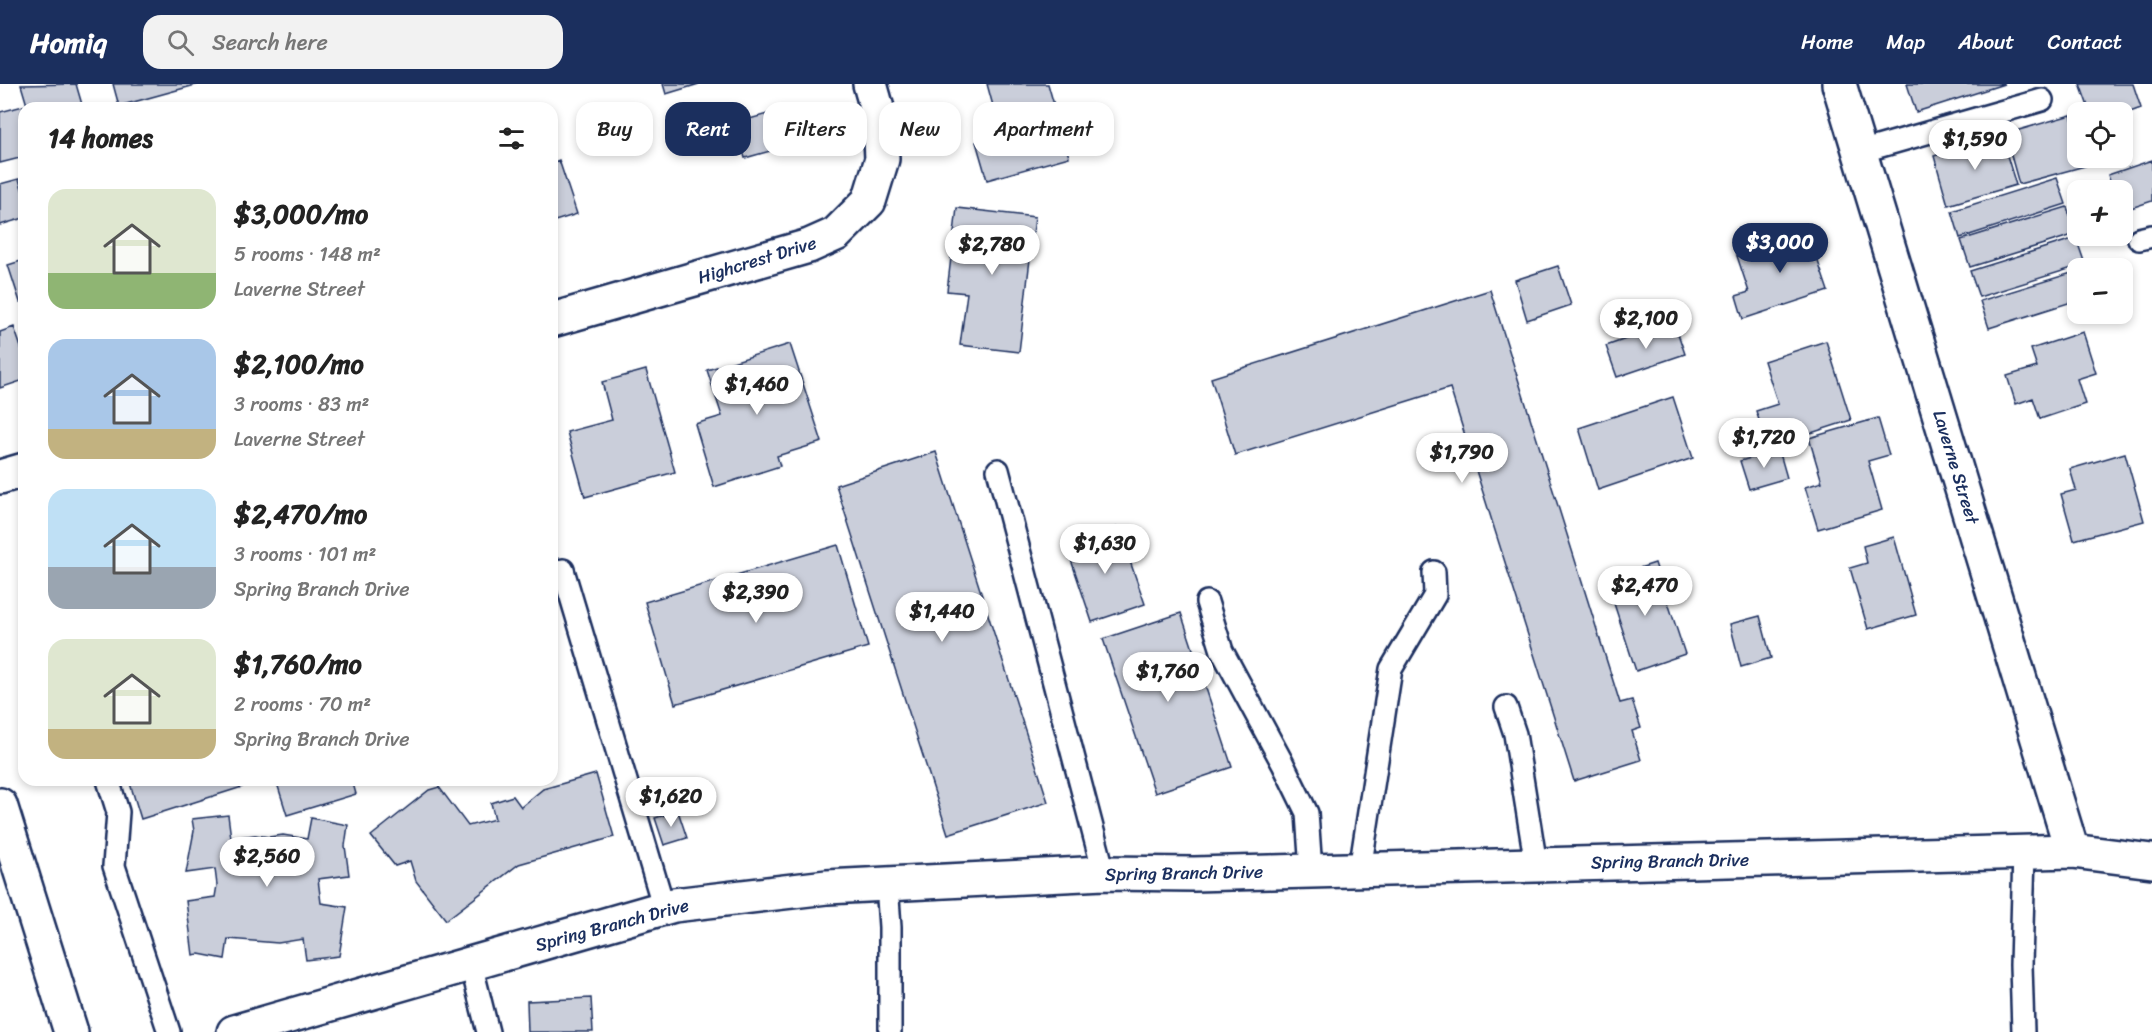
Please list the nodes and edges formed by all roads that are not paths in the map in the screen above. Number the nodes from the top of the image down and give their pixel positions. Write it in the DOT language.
graph roads {
  1 [pos="870,84"];
  2 [pos="1839,84"];
  3 [pos="2042,100"];
  4 [pos="1860,152"];
  5 [pos="558,318"];
  6 [pos="998,470"];
  7 [pos="18,472"];
  8 [pos="0,477"];
  9 [pos="563,570"];
  10 [pos="1434,572"];
  11 [pos="1207,602"];
  12 [pos="1506,707"];
  13 [pos="110,786"];
  14 [pos="0,806"];
  15 [pos="2072,851"];
  16 [pos="2024,852"];
  17 [pos="2152,861"];
  18 [pos="1536,865"];
  19 [pos="1360,870"];
  20 [pos="1311,871"];
  21 [pos="1104,873"];
  22 [pos="887,884"];
  23 [pos="664,908"];
  24 [pos="471,963"];
  25 [pos="71,1032"];
  26 [pos="169,1032"];
  27 [pos="234,1032"];
  28 [pos="488,1032"];
  29 [pos="890,1032"];
  30 [pos="2023,1032"];
  1 -- 5 [label="street, Highcrest Drive"];
  2 -- 4 [label="street, Laverne Street"];
  3 -- 4 [label="lane"];
  4 -- 15 [label="street, Laverne Street"];
  6 -- 21 [label="lane"];
  7 -- 8 [label="street"];
  9 -- 23 [label="lane"];
  10 -- 19 [label="lane"];
  11 -- 20 [label="lane"];
  12 -- 18 [label="lane"];
  13 -- 26 [label="lane"];
  14 -- 25 [label="street"];
  15 -- 16 [label="street, Spring Branch Drive"];
  15 -- 17 [label="street, Spring Branch Drive"];
  16 -- 18 [label="street, Spring Branch Drive"];
  16 -- 30 [label="lane"];
  18 -- 19 [label="street, Spring Branch Drive"];
  19 -- 20 [label="street, Spring Branch Drive"];
  20 -- 21 [label="street, Spring Branch Drive"];
  21 -- 22 [label="street, Spring Branch Drive"];
  22 -- 23 [label="street, Spring Branch Drive"];
  22 -- 29 [label="lane"];
  23 -- 24 [label="street, Spring Branch Drive"];
  24 -- 27 [label="street, Spring Branch Drive"];
  24 -- 28 [label="lane"];
}
